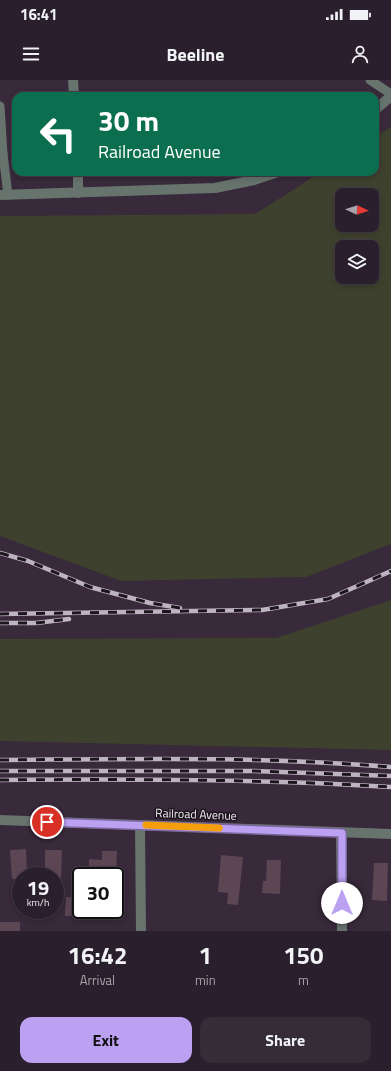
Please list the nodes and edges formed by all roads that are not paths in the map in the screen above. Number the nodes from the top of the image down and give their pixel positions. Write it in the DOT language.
graph roads {
  1 [pos="73,80"];
  2 [pos="370,80"];
  3 [pos="74,92"];
  4 [pos="391,95"];
  5 [pos="0,106"];
  6 [pos="379,106"];
  7 [pos="2,154"];
  8 [pos="78,176"];
  9 [pos="266,176"];
  10 [pos="78,192"];
  11 [pos="4,195"];
  12 [pos="0,820"];
  13 [pos="140,825"];
  14 [pos="342,833"];
  15 [pos="391,834"];
  16 [pos="141,931"];
  17 [pos="342,931"];
  1 -- 3 [label="street"];
  2 -- 4 [label="lane"];
  4 -- 6 [label="street"];
  5 -- 7 [label="lane"];
  7 -- 11 [label="lane"];
  8 -- 10 [label="street"];
  9 -- 10 [label="street"];
  10 -- 11 [label="street"];
  12 -- 13 [label="street, Railroad Avenue"];
  13 -- 14 [label="street, Railroad Avenue"];
  13 -- 16 [label="street"];
  14 -- 15 [label="street, Railroad Avenue"];
  14 -- 17 [label="street"];
}
